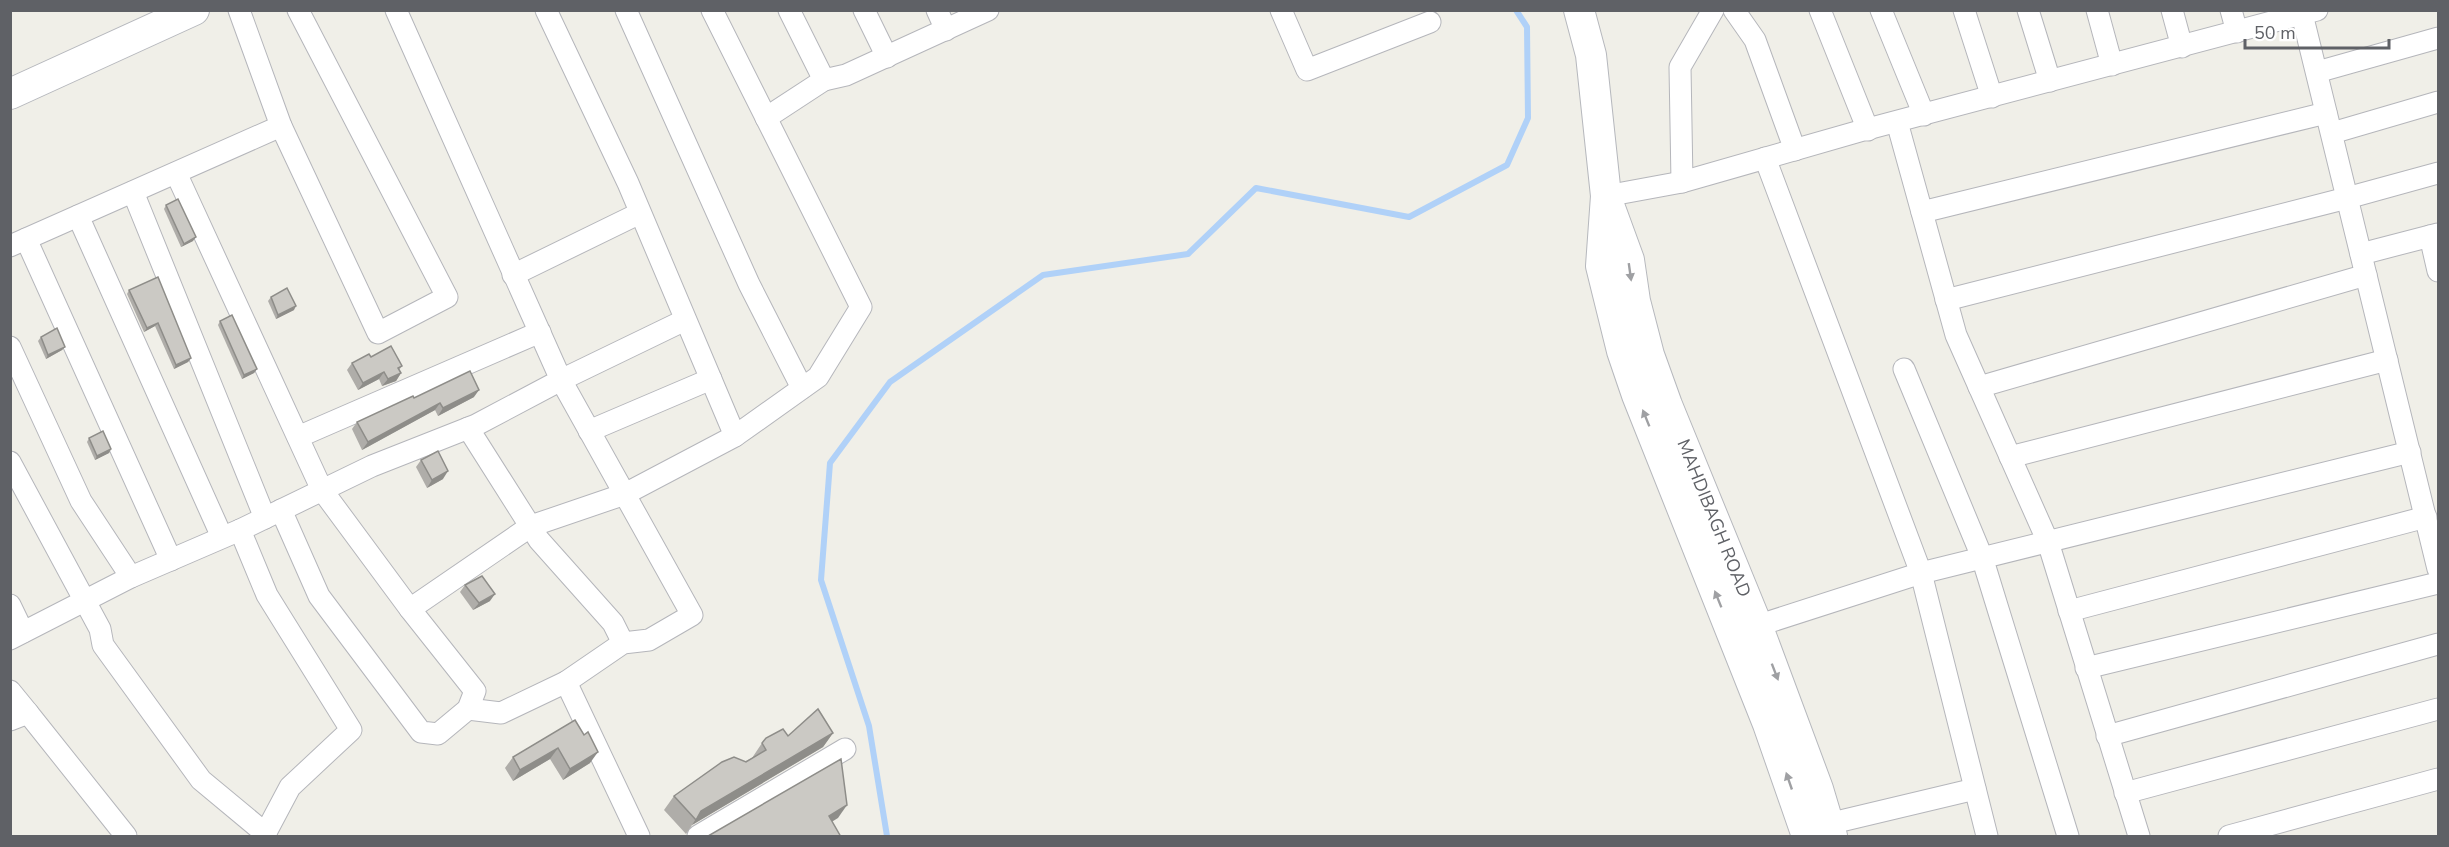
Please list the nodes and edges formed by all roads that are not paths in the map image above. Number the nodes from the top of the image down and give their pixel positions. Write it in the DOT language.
graph roads {
  1 [pos="194,10"];
  2 [pos="238,10"];
  3 [pos="298,10"];
  4 [pos="396,10"];
  5 [pos="626,10"];
  6 [pos="712,10"];
  7 [pos="789,10"];
  8 [pos="864,10"];
  9 [pos="937,10"];
  10 [pos="988,10"];
  11 [pos="1281,10"];
  12 [pos="1713,10"];
  13 [pos="1734,10"];
  14 [pos="1820,10"];
  15 [pos="1881,10"];
  16 [pos="1964,10"];
  17 [pos="2028,10"];
  18 [pos="2097,10"];
  19 [pos="2172,10"];
  20 [pos="2231,10"];
  21 [pos="550,12"];
  22 [pos="2307,12"];
  23 [pos="1584,14"];
  24 [pos="1430,22"];
  25 [pos="946,30"];
  26 [pos="2236,32"];
  27 [pos="2439,38"];
  28 [pos="2182,47"];
  29 [pos="886,57"];
  30 [pos="2112,65"];
  31 [pos="2317,72"];
  32 [pos="824,80"];
  33 [pos="2050,81"];
  34 [pos="10,94"];
  35 [pos="1992,97"];
  36 [pos="2439,102"];
  37 [pos="1924,114"];
  38 [pos="766,118"];
  39 [pos="1897,122"];
  40 [pos="2329,123"];
  41 [pos="281,126"];
  42 [pos="1868,129"];
  43 [pos="1795,150"];
  44 [pos="1765,158"];
  45 [pos="176,173"];
  46 [pos="2439,173"];
  47 [pos="1682,182"];
  48 [pos="133,192"];
  49 [pos="1606,196"];
  50 [pos="2347,198"];
  51 [pos="1922,212"];
  52 [pos="640,213"];
  53 [pos="78,216"];
  54 [pos="2434,235"];
  55 [pos="18,242"];
  56 [pos="2361,254"];
  57 [pos="2439,271"];
  58 [pos="513,275"];
  59 [pos="2366,275"];
  60 [pos="1946,300"];
  61 [pos="685,320"];
  62 [pos="540,332"];
  63 [pos="10,347"];
  64 [pos="2387,360"];
  65 [pos="1904,369"];
  66 [pos="711,379"];
  67 [pos="561,380"];
  68 [pos="1979,387"];
  69 [pos="801,388"];
  70 [pos="468,428"];
  71 [pos="589,430"];
  72 [pos="735,436"];
  73 [pos="297,437"];
  74 [pos="2410,452"];
  75 [pos="2010,457"];
  76 [pos="10,462"];
  77 [pos="322,490"];
  78 [pos="625,494"];
  79 [pos="273,514"];
  80 [pos="2426,517"];
  81 [pos="531,526"];
  82 [pos="231,534"];
  83 [pos="2048,542"];
  84 [pos="1982,558"];
  85 [pos="171,560"];
  86 [pos="2439,569"];
  87 [pos="1921,573"];
  88 [pos="131,577"];
  89 [pos="2439,583"];
  90 [pos="86,601"];
  91 [pos="10,605"];
  92 [pos="410,609"];
  93 [pos="2069,611"];
  94 [pos="1745,630"];
  95 [pos="17,635"];
  96 [pos="622,643"];
  97 [pos="2439,644"];
  98 [pos="2086,668"];
  99 [pos="566,682"];
  100 [pos="10,691"];
  101 [pos="468,709"];
  102 [pos="2439,709"];
  103 [pos="19,717"];
  104 [pos="2107,736"];
  105 [pos="845,749"];
  106 [pos="2439,779"];
  107 [pos="1975,789"];
  108 [pos="2125,793"];
  109 [pos="1822,832"];
  110 [pos="265,835"];
  111 [pos="126,837"];
  112 [pos="639,837"];
  113 [pos="698,837"];
  114 [pos="1987,837"];
  115 [pos="2067,837"];
  116 [pos="2139,837"];
  117 [pos="2229,837"];
  1 -- 34 [label="street"];
  2 -- 41 [label="street"];
  3 -- 41 [label="street"];
  4 -- 58 [label="street"];
  5 -- 69 [label="street"];
  6 -- 38 [label="street"];
  7 -- 32 [label="street"];
  8 -- 29 [label="street"];
  9 -- 25 [label="street"];
  10 -- 25 [label="street"];
  11 -- 24 [label="street"];
  12 -- 47 [label="street"];
  13 -- 43 [label="street"];
  14 -- 42 [label="street"];
  15 -- 37 [label="street"];
  16 -- 35 [label="street"];
  17 -- 33 [label="street"];
  18 -- 30 [label="street"];
  19 -- 28 [label="street"];
  20 -- 26 [label="street"];
  21 -- 52 [label="street"];
  22 -- 26 [label="street"];
  22 -- 31 [label="street"];
  23 -- 49 [label="street, MAHDIBAGH ROAD"];
  25 -- 29 [label="street"];
  26 -- 28 [label="street"];
  27 -- 31 [label="street"];
  28 -- 30 [label="street"];
  29 -- 32 [label="street"];
  30 -- 33 [label="street"];
  31 -- 40 [label="street"];
  32 -- 38 [label="street"];
  33 -- 35 [label="street"];
  35 -- 37 [label="street"];
  36 -- 40 [label="street"];
  37 -- 39 [label="street"];
  38 -- 69 [label="street"];
  39 -- 42 [label="street"];
  39 -- 51 [label="street"];
  40 -- 50 [label="street"];
  40 -- 51 [label="street"];
  41 -- 45 [label="street"];
  42 -- 43 [label="street"];
  43 -- 44 [label="street"];
  44 -- 47 [label="street"];
  44 -- 87 [label="street"];
  45 -- 48 [label="street"];
  45 -- 73 [label="street"];
  46 -- 50 [label="street"];
  47 -- 49 [label="street"];
  48 -- 53 [label="street"];
  48 -- 79 [label="street"];
  49 -- 94 [label="street, MAHDIBAGH ROAD"];
  50 -- 56 [label="street"];
  50 -- 60 [label="street"];
  51 -- 60 [label="street"];
  52 -- 58 [label="street"];
  52 -- 61 [label="street"];
  53 -- 55 [label="street"];
  53 -- 82 [label="street"];
  54 -- 56 [label="street"];
  54 -- 57 [label="street"];
  55 -- 85 [label="street"];
  56 -- 59 [label="street"];
  58 -- 62 [label="street"];
  59 -- 64 [label="street"];
  59 -- 68 [label="street"];
  60 -- 68 [label="street"];
  61 -- 66 [label="street"];
  61 -- 67 [label="street"];
  62 -- 67 [label="street"];
  62 -- 73 [label="street"];
  63 -- 88 [label="street"];
  64 -- 74 [label="street"];
  64 -- 75 [label="street"];
  65 -- 84 [label="street"];
  66 -- 71 [label="street"];
  66 -- 72 [label="street"];
  67 -- 70 [label="street"];
  67 -- 71 [label="street"];
  68 -- 75 [label="street"];
  69 -- 72 [label="street"];
  70 -- 77 [label="street"];
  70 -- 81 [label="street"];
  71 -- 78 [label="street"];
  72 -- 78 [label="street"];
  73 -- 77 [label="street"];
  74 -- 80 [label="street"];
  74 -- 83 [label="street"];
  75 -- 83 [label="street"];
  76 -- 90 [label="street"];
  77 -- 79 [label="street"];
  77 -- 92 [label="street"];
  78 -- 81 [label="street"];
  78 -- 96 [label="street"];
  79 -- 82 [label="street"];
  79 -- 101 [label="street"];
  80 -- 86 [label="street"];
  80 -- 93 [label="street"];
  81 -- 92 [label="street"];
  81 -- 96 [label="street"];
  82 -- 85 [label="street"];
  82 -- 110 [label="street"];
  83 -- 84 [label="street"];
  83 -- 93 [label="street"];
  84 -- 87 [label="street"];
  84 -- 115 [label="street"];
  85 -- 88 [label="street"];
  87 -- 94 [label="street"];
  87 -- 107 [label="street"];
  88 -- 90 [label="street"];
  89 -- 98 [label="street"];
  90 -- 95 [label="street"];
  90 -- 110 [label="street"];
  91 -- 95 [label="street"];
  92 -- 101 [label="street"];
  93 -- 98 [label="street"];
  94 -- 109 [label="street, MAHDIBAGH ROAD"];
  96 -- 99 [label="street"];
  97 -- 104 [label="street"];
  98 -- 104 [label="street"];
  99 -- 101 [label="street"];
  99 -- 112 [label="street"];
  100 -- 103 [label="street"];
  102 -- 108 [label="street"];
  103 -- 111 [label="street"];
  104 -- 108 [label="street"];
  105 -- 113 [label="street"];
  106 -- 117 [label="street"];
  107 -- 109 [label="street"];
  107 -- 114 [label="street"];
  108 -- 116 [label="street"];
}
